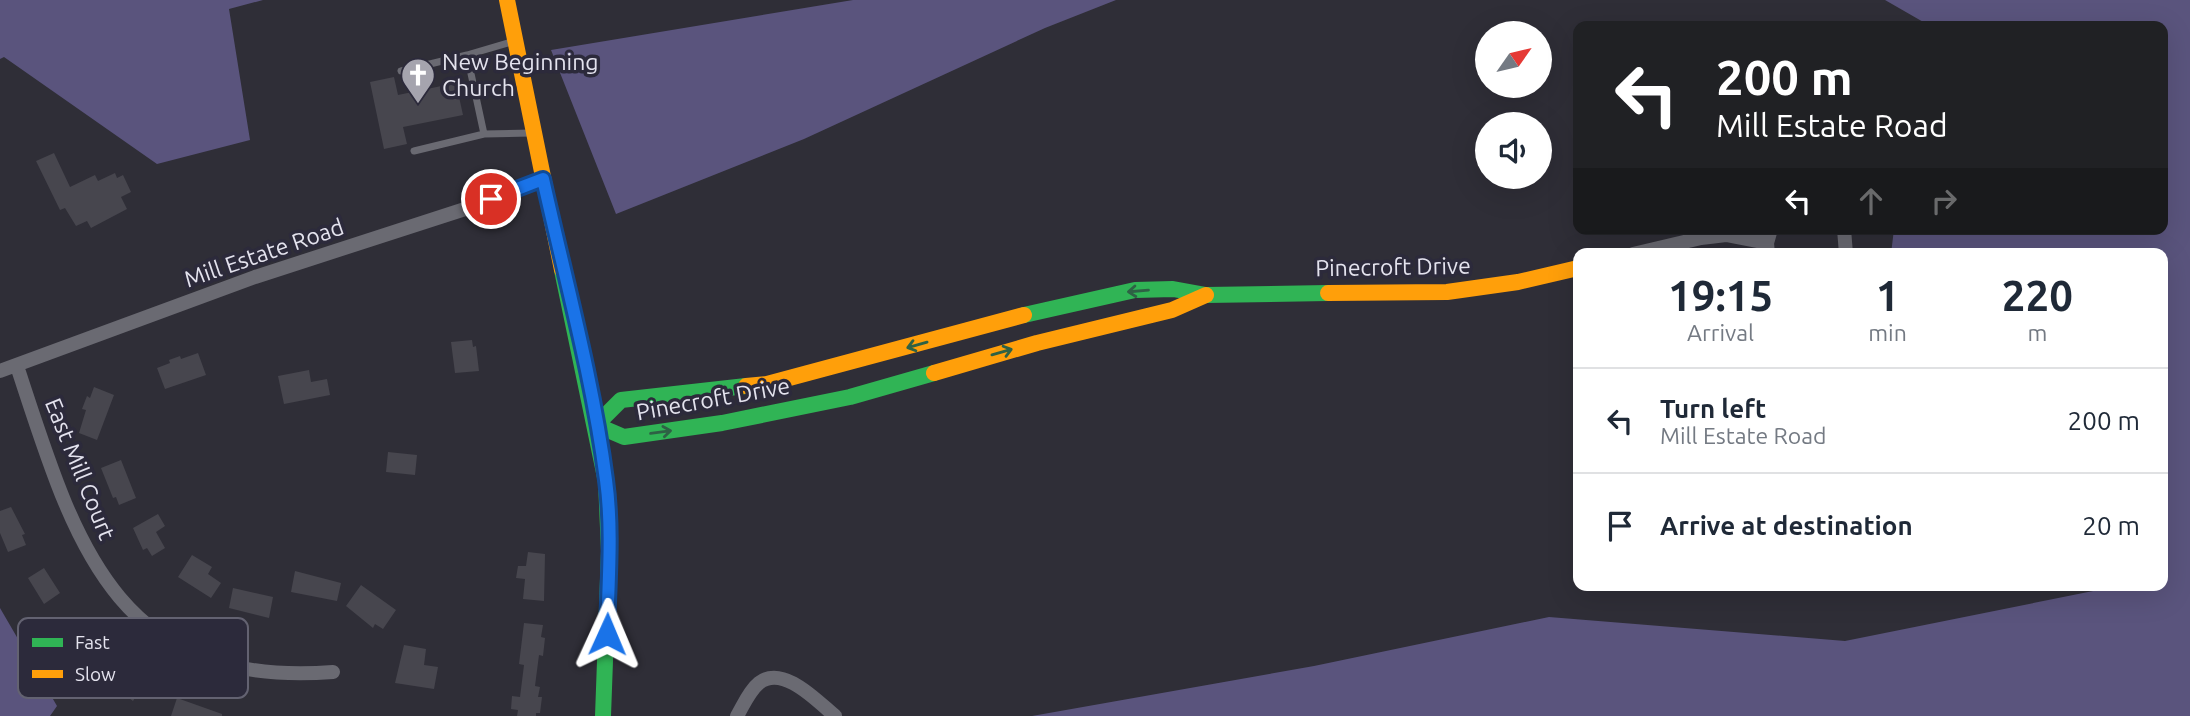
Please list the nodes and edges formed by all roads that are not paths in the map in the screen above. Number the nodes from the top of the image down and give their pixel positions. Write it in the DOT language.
graph roads {
  1 [pos="507,0"];
  2 [pos="516,41"];
  3 [pos="467,55"];
  4 [pos="401,71"];
  5 [pos="534,133"];
  6 [pos="484,134"];
  7 [pos="414,151"];
  8 [pos="543,179"];
  9 [pos="1727,235"];
  10 [pos="1727,235"];
  11 [pos="1769,242"];
  12 [pos="1658,248"];
  13 [pos="1573,269"];
  14 [pos="1206,295"];
  15 [pos="17,366"];
  16 [pos="0,371"];
  17 [pos="596,425"];
  18 [pos="139,618"];
  19 [pos="248,668"];
  20 [pos="333,672"];
  21 [pos="603,716"];
  22 [pos="737,716"];
  23 [pos="835,716"];
  1 -- 2 [label="street"];
  2 -- 3 [label="lane"];
  2 -- 5 [label="street"];
  3 -- 4 [label="lane"];
  3 -- 6 [label="lane"];
  5 -- 6 [label="lane"];
  5 -- 8 [label="street"];
  6 -- 7 [label="lane"];
  8 -- 15 [label="street, Mill Estate Road"];
  8 -- 17 [label="street"];
  9 -- 12 [label="street"];
  10 -- 11 [label="street"];
  13 -- 14 [label="street, Pinecroft Drive"];
  17 -- 14 [label="street, Pinecroft Drive, one-way"];
  14 -- 17 [label="street, Pinecroft Drive, one-way"];
  15 -- 16 [label="street, Mill Estate Road"];
  15 -- 18 [label="street, East Mill Court"];
  17 -- 21 [label="street"];
  19 -- 20 [label="street, East Mill Court"];
  22 -- 23 [label="street"];
}
